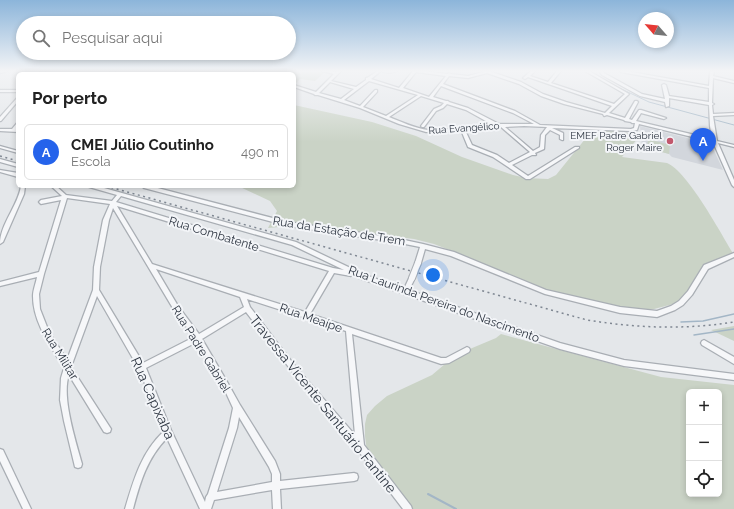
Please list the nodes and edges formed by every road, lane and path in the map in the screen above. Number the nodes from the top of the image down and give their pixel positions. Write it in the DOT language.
graph roads {
  1 [pos="319,95"];
  2 [pos="348,95"];
  3 [pos="372,95"];
  4 [pos="420,95"];
  5 [pos="424,95"];
  6 [pos="467,95"];
  7 [pos="544,95"];
  8 [pos="584,95"];
  9 [pos="626,95"];
  10 [pos="641,95"];
  11 [pos="666,95"];
  12 [pos="711,95"];
  13 [pos="431,97"];
  14 [pos="16,101"];
  15 [pos="341,101"];
  16 [pos="667,101"];
  17 [pos="446,102"];
  18 [pos="636,102"];
  19 [pos="712,104"];
  20 [pos="614,105"];
  21 [pos="361,107"];
  22 [pos="734,114"];
  23 [pos="2,115"];
  24 [pos="604,115"];
  25 [pos="712,115"];
  26 [pos="387,117"];
  27 [pos="664,118"];
  28 [pos="0,120"];
  29 [pos="626,120"];
  30 [pos="635,122"];
  31 [pos="499,125"];
  32 [pos="538,125"];
  33 [pos="423,126"];
  34 [pos="549,127"];
  35 [pos="463,129"];
  36 [pos="0,130"];
  37 [pos="15,131"];
  38 [pos="562,139"];
  39 [pos="715,142"];
  40 [pos="734,146"];
  41 [pos="0,147"];
  42 [pos="577,148"];
  43 [pos="16,151"];
  44 [pos="534,154"];
  45 [pos="0,160"];
  46 [pos="16,165"];
  47 [pos="508,165"];
  48 [pos="0,171"];
  49 [pos="16,175"];
  50 [pos="734,185"];
  51 [pos="23,188"];
  52 [pos="54,188"];
  53 [pos="98,188"];
  54 [pos="151,188"];
  55 [pos="120,194"];
  56 [pos="65,197"];
  57 [pos="41,202"];
  58 [pos="113,203"];
  59 [pos="0,242"];
  60 [pos="423,246"];
  61 [pos="734,255"];
  62 [pos="152,266"];
  63 [pos="332,270"];
  64 [pos="41,274"];
  65 [pos="361,276"];
  66 [pos="0,284"];
  67 [pos="96,290"];
  68 [pos="406,290"];
  69 [pos="243,296"];
  70 [pos="247,308"];
  71 [pos="306,315"];
  72 [pos="349,331"];
  73 [pos="198,338"];
  74 [pos="704,343"];
  75 [pos="467,350"];
  76 [pos="734,361"];
  77 [pos="68,366"];
  78 [pos="142,367"];
  79 [pos="734,377"];
  80 [pos="237,408"];
  81 [pos="107,429"];
  82 [pos="168,432"];
  83 [pos="360,446"];
  84 [pos="0,453"];
  85 [pos="78,464"];
  86 [pos="354,477"];
  87 [pos="277,485"];
  88 [pos="210,497"];
  89 [pos="27,509"];
  90 [pos="129,509"];
  91 [pos="204,509"];
  92 [pos="207,509"];
  93 [pos="277,509"];
  94 [pos="408,509"];
  1 -- 15 [label="street, Rua Evangélico"];
  2 -- 15 [label="street"];
  3 -- 21 [label="street"];
  4 -- 26 [label="street"];
  5 -- 13 [label="street"];
  6 -- 32 [label="street"];
  7 -- 24 [label="street"];
  8 -- 20 [label="street"];
  9 -- 20 [label="street"];
  10 -- 16 [label="street"];
  11 -- 16 [label="street"];
  12 -- 19 [label="street"];
  13 -- 17 [label="street"];
  14 -- 23 [label="street"];
  15 -- 21 [label="street, Rua Evangélico"];
  16 -- 19 [label="street"];
  17 -- 31 [label="street"];
  17 -- 33 [label="street"];
  18 -- 29 [label="street"];
  19 -- 25 [label="street"];
  20 -- 24 [label="street"];
  21 -- 26 [label="street, Rua Evangélico"];
  22 -- 25 [label="street"];
  23 -- 28 [label="street"];
  24 -- 29 [label="street"];
  25 -- 39 [label="street"];
  26 -- 35 [label="street, Rua Evangélico"];
  27 -- 30 [label="street, Rua Evangélico"];
  29 -- 30 [label="street"];
  30 -- 34 [label="street, Rua Evangélico"];
  30 -- 39 [label="street"];
  31 -- 32 [label="street, Rua Evangélico"];
  31 -- 35 [label="street, Rua Evangélico"];
  31 -- 44 [label="street"];
  32 -- 34 [label="street, Rua Evangélico"];
  34 -- 38 [label="street"];
  34 -- 44 [label="street"];
  35 -- 47 [label="street"];
  36 -- 37 [label="street"];
  39 -- 40 [label="street"];
  39 -- 50 [label="street"];
  41 -- 43 [label="street"];
  42 -- 47 [label="street"];
  44 -- 47 [label="street"];
  45 -- 46 [label="street"];
  48 -- 49 [label="street"];
  51 -- 59 [label="street"];
  52 -- 56 [label="street"];
  53 -- 55 [label="street, Rua Laurinda Pereira do Nascimento"];
  54 -- 60 [label="street, Rua da Estação de Trem"];
  55 -- 58 [label="street"];
  55 -- 65 [label="street, Rua Laurinda Pereira do Nascimento"];
  56 -- 57 [label="street"];
  56 -- 58 [label="street, Rua Combatente"];
  56 -- 64 [label="street, Rua Militar"];
  58 -- 62 [label="street, Rua Padre Gabriel"];
  58 -- 63 [label="street, Rua Combatente"];
  58 -- 67 [label="street"];
  60 -- 61 [label="street, Rua da Estação de Trem"];
  60 -- 68 [label="street, bridge"];
  62 -- 69 [label="street, Rua Meaípe"];
  62 -- 73 [label="street, Rua Padre Gabriel"];
  63 -- 65 [label="street, Rua Combatente"];
  63 -- 71 [label="street"];
  64 -- 66 [label="street"];
  64 -- 77 [label="street, Rua Militar"];
  65 -- 68 [label="street, Rua Laurinda Pereira do Nascimento"];
  67 -- 77 [label="street"];
  67 -- 78 [label="street, Rua Capixaba"];
  68 -- 79 [label="street, Rua Laurinda Pereira do Nascimento"];
  69 -- 70 [label="street, Travessa Vicente Santuário Fantine"];
  69 -- 71 [label="street, Rua Meaípe"];
  70 -- 73 [label="street"];
  70 -- 83 [label="street, Travessa Vicente Santuário Fantine"];
  71 -- 72 [label="street, Rua Meaípe"];
  72 -- 75 [label="street, Rua Meaípe"];
  72 -- 83 [label="street"];
  73 -- 78 [label="street"];
  73 -- 80 [label="street, Rua Padre Gabriel"];
  74 -- 76 [label="street"];
  77 -- 81 [label="street, Rua Militar"];
  77 -- 85 [label="street"];
  78 -- 82 [label="street, Rua Capixaba"];
  80 -- 87 [label="street, Rua Padre Gabriel"];
  80 -- 88 [label="street"];
  82 -- 90 [label="street"];
  82 -- 91 [label="street, Rua Capixaba"];
  83 -- 94 [label="street, Travessa Vicente Santuário Fantine"];
  84 -- 89 [label="street"];
  86 -- 87 [label="street"];
  87 -- 88 [label="street"];
  87 -- 93 [label="street, Rua Padre Gabriel"];
  88 -- 92 [label="street"];
}
